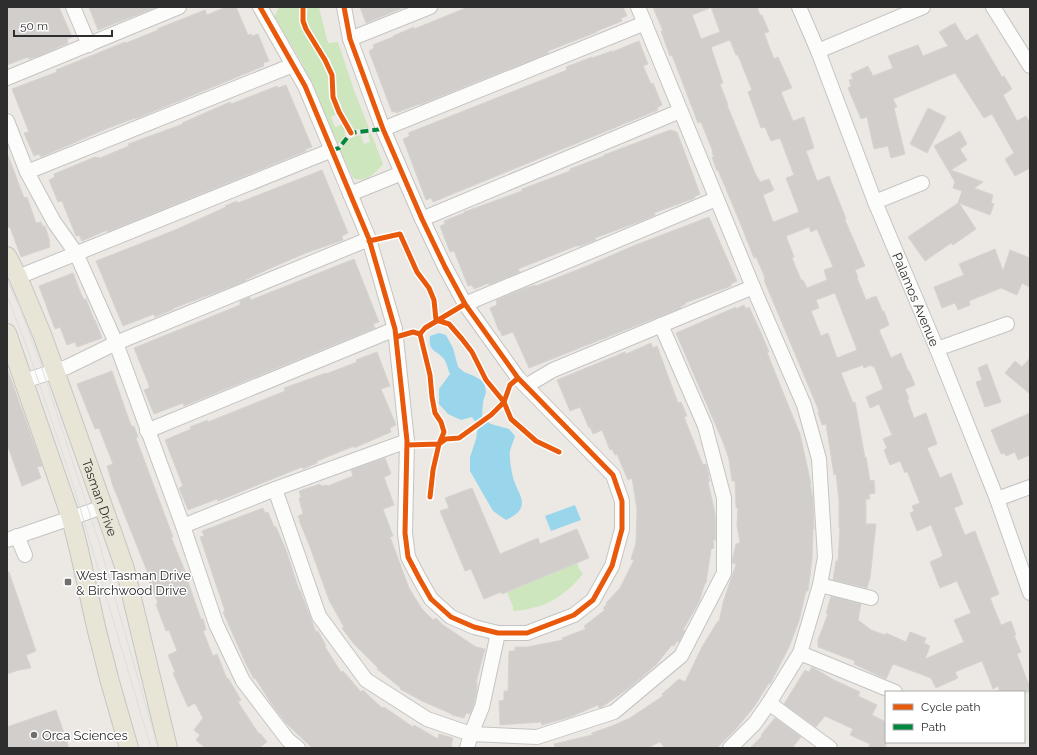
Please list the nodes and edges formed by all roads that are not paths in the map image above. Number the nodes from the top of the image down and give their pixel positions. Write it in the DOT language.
graph roads {
  1 [pos="73,7"];
  2 [pos="179,7"];
  3 [pos="260,7"];
  4 [pos="273,7"];
  5 [pos="344,7"];
  6 [pos="430,7"];
  7 [pos="638,7"];
  8 [pos="799,7"];
  9 [pos="923,7"];
  10 [pos="993,7"];
  11 [pos="267,20"];
  12 [pos="645,23"];
  13 [pos="350,39"];
  14 [pos="89,45"];
  15 [pos="818,51"];
  16 [pos="292,65"];
  17 [pos="1030,66"];
  18 [pos="7,78"];
  19 [pos="680,111"];
  20 [pos="7,121"];
  21 [pos="383,129"];
  22 [pos="332,150"];
  23 [pos="27,172"];
  24 [pos="402,173"];
  25 [pos="922,183"];
  26 [pos="350,194"];
  27 [pos="716,199"];
  28 [pos="875,202"];
  29 [pos="422,219"];
  30 [pos="369,239"];
  31 [pos="76,253"];
  32 [pos="7,256"];
  33 [pos="18,277"];
  34 [pos="753,288"];
  35 [pos="465,304"];
  36 [pos="1007,324"];
  37 [pos="660,325"];
  38 [pos="395,329"];
  39 [pos="7,333"];
  40 [pos="116,344"];
  41 [pos="936,349"];
  42 [pos="55,371"];
  43 [pos="24,381"];
  44 [pos="526,386"];
  45 [pos="147,430"];
  46 [pos="407,441"];
  47 [pos="1030,487"];
  48 [pos="275,489"];
  49 [pos="997,499"];
  50 [pos="104,506"];
  51 [pos="71,518"];
  52 [pos="183,526"];
  53 [pos="12,538"];
  54 [pos="25,555"];
  55 [pos="820,585"];
  56 [pos="1030,593"];
  57 [pos="871,598"];
  58 [pos="498,633"];
  59 [pos="800,653"];
  60 [pos="893,691"];
  61 [pos="770,703"];
  62 [pos="471,734"];
  63 [pos="289,745"];
  64 [pos="129,748"];
  65 [pos="168,748"];
  66 [pos="467,748"];
  67 [pos="730,748"];
  68 [pos="830,748"];
  1 -- 14 [label="street"];
  2 -- 14 [label="street"];
  3 -- 11 [label="street"];
  4 -- 11 [label="street"];
  5 -- 13 [label="street"];
  6 -- 13 [label="street"];
  7 -- 12 [label="street"];
  8 -- 15 [label="street, Palamos Avenue"];
  9 -- 15 [label="street"];
  10 -- 17 [label="street"];
  11 -- 16 [label="street"];
  12 -- 19 [label="street"];
  12 -- 21 [label="street"];
  13 -- 21 [label="street"];
  14 -- 18 [label="street"];
  15 -- 28 [label="street, Palamos Avenue"];
  16 -- 22 [label="street"];
  16 -- 23 [label="street"];
  19 -- 27 [label="street"];
  19 -- 29 [label="street"];
  20 -- 23 [label="street"];
  21 -- 24 [label="street"];
  22 -- 26 [label="street"];
  22 -- 31 [label="street"];
  23 -- 31 [label="street"];
  24 -- 26 [label="street"];
  24 -- 29 [label="street"];
  25 -- 28 [label="street"];
  26 -- 30 [label="street"];
  27 -- 34 [label="street"];
  27 -- 35 [label="street"];
  28 -- 41 [label="street, Palamos Avenue"];
  29 -- 35 [label="street"];
  30 -- 38 [label="street"];
  30 -- 40 [label="street"];
  31 -- 33 [label="street"];
  31 -- 40 [label="street"];
  32 -- 33 [label="main road, Tasman Drive"];
  33 -- 42 [label="main road, Tasman Drive"];
  34 -- 37 [label="street"];
  34 -- 55 [label="street"];
  35 -- 44 [label="street"];
  36 -- 41 [label="street"];
  37 -- 44 [label="street"];
  37 -- 62 [label="street"];
  38 -- 45 [label="street"];
  38 -- 46 [label="street"];
  39 -- 43 [label="main road"];
  40 -- 42 [label="street"];
  40 -- 45 [label="street"];
  41 -- 49 [label="street, Palamos Avenue"];
  42 -- 43 [label="street"];
  42 -- 50 [label="main road, Tasman Drive"];
  43 -- 51 [label="main road"];
  44 -- 58 [label="street"];
  45 -- 52 [label="street"];
  46 -- 48 [label="street"];
  46 -- 58 [label="street"];
  47 -- 49 [label="street"];
  48 -- 52 [label="street"];
  48 -- 62 [label="street"];
  49 -- 56 [label="street, Palamos Avenue"];
  50 -- 51 [label="street"];
  50 -- 65 [label="main road, Tasman Drive"];
  51 -- 53 [label="street"];
  51 -- 64 [label="main road"];
  52 -- 63 [label="street"];
  53 -- 54 [label="street"];
  55 -- 57 [label="street"];
  55 -- 59 [label="street"];
  58 -- 62 [label="street"];
  59 -- 60 [label="street"];
  59 -- 61 [label="street"];
  61 -- 67 [label="street"];
  61 -- 68 [label="street"];
  62 -- 66 [label="street"];
}
